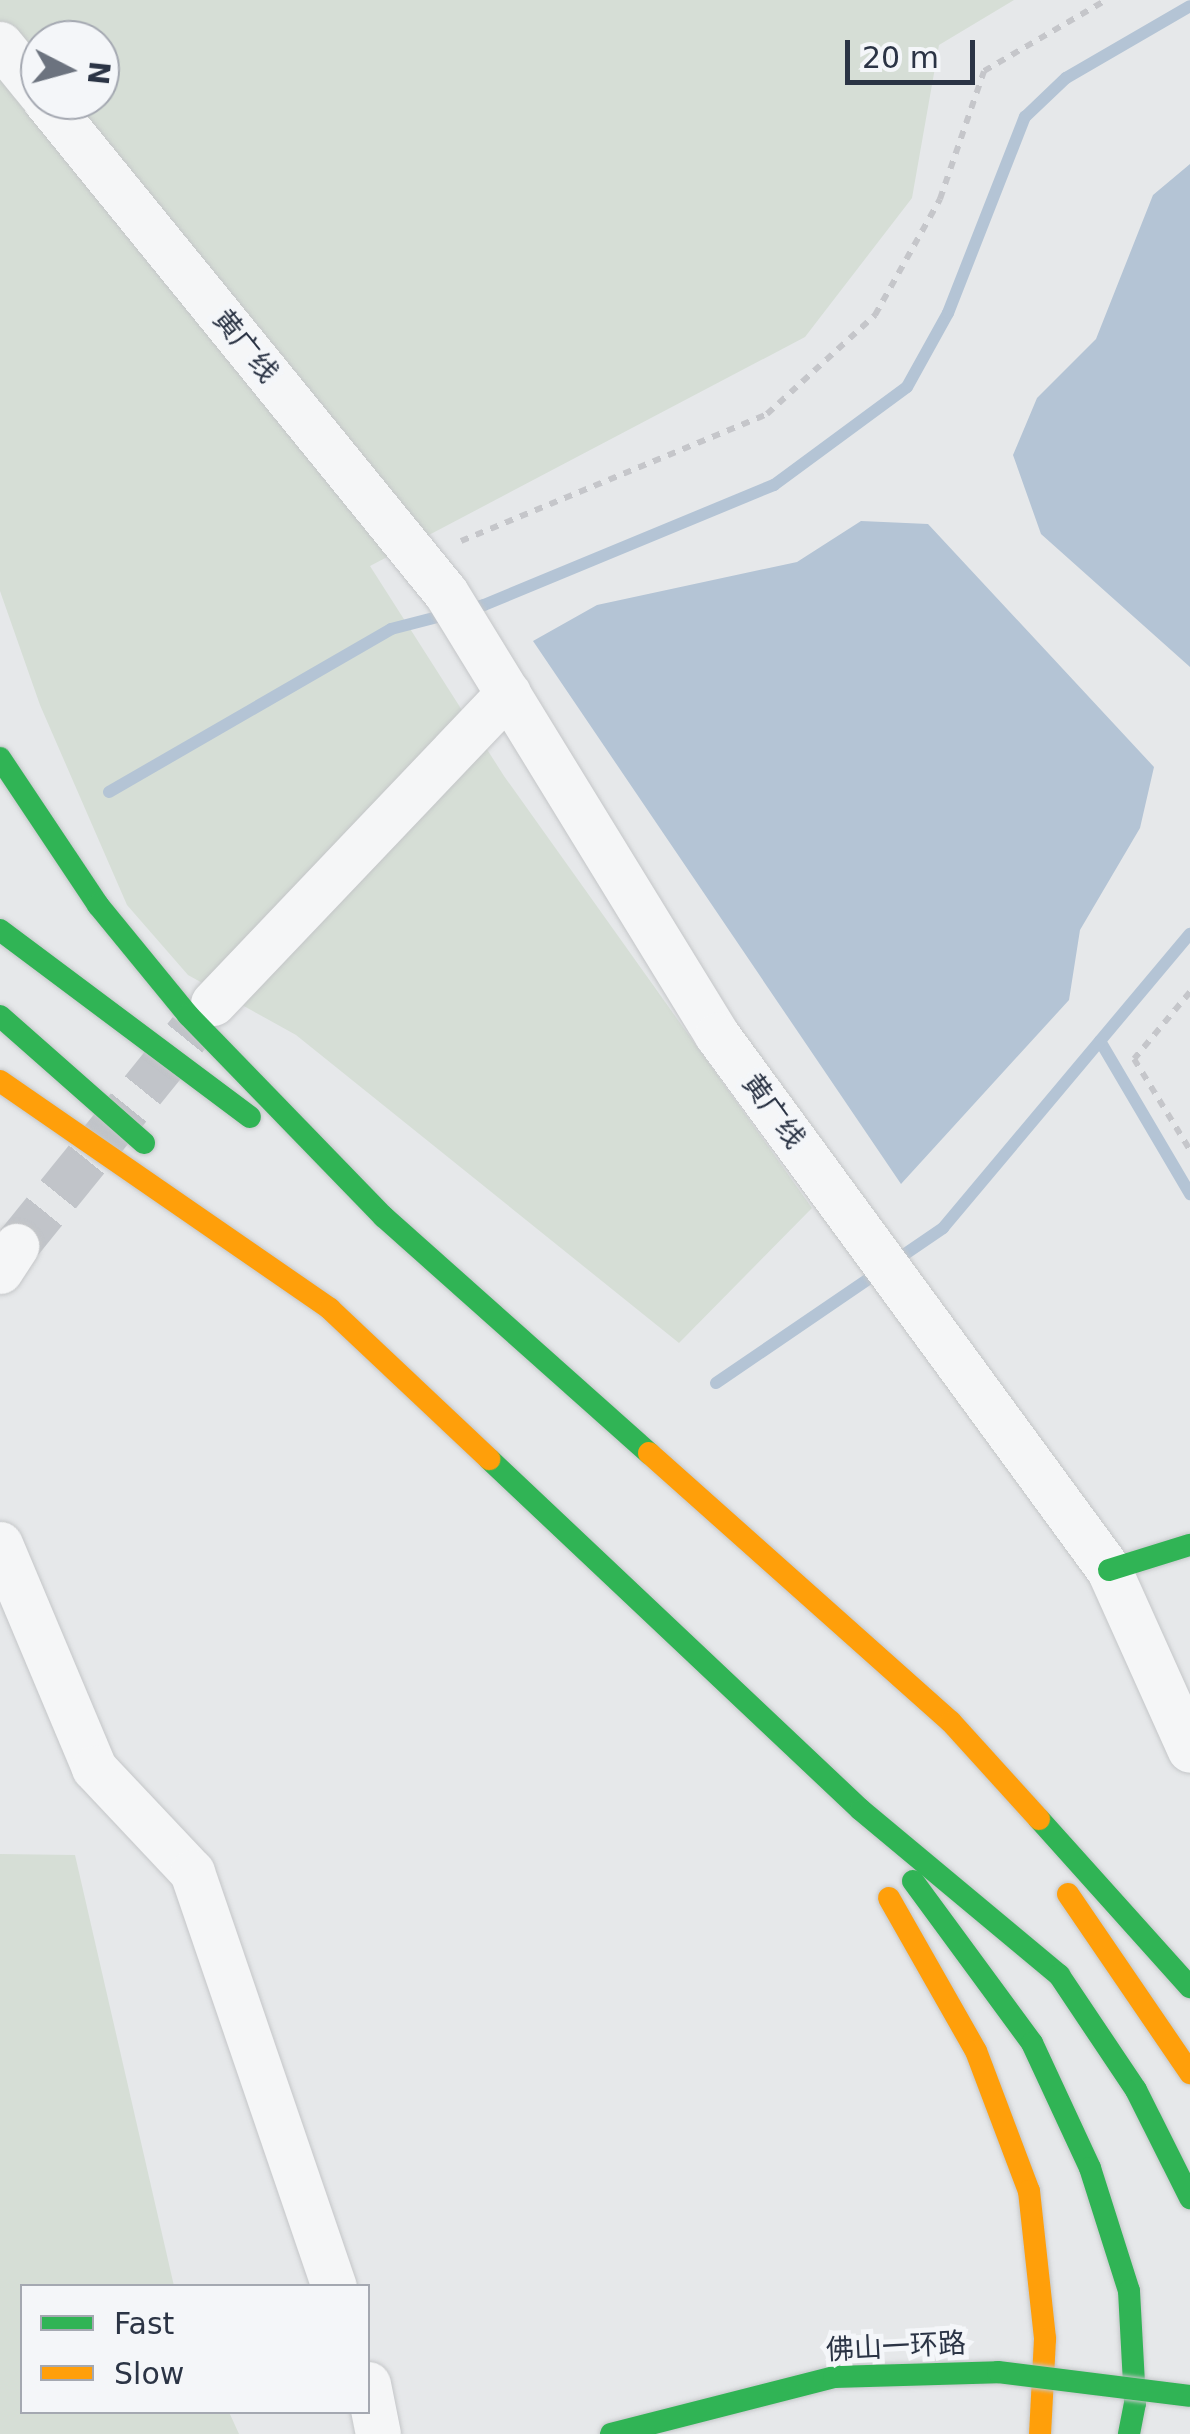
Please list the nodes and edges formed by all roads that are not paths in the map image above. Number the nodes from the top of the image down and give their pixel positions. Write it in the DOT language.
graph roads {
  1 [pos="0,44"];
  2 [pos="20,68"];
  3 [pos="62,120"];
  4 [pos="508,694"];
  5 [pos="0,758"];
  6 [pos="0,930"];
  7 [pos="213,1003"];
  8 [pos="0,1016"];
  9 [pos="0,1081"];
  10 [pos="384,1218"];
  11 [pos="330,1309"];
  12 [pos="0,1544"];
  13 [pos="1190,1545"];
  14 [pos="1110,1570"];
  15 [pos="951,1722"];
  16 [pos="1190,1750"];
  17 [pos="861,1810"];
  18 [pos="869,1844"];
  19 [pos="878,1878"];
  20 [pos="1190,1987"];
  21 [pos="1190,2073"];
  22 [pos="1190,2198"];
  23 [pos="333,2284"];
  24 [pos="370,2394"];
  25 [pos="1190,2396"];
  26 [pos="378,2434"];
  27 [pos="611,2434"];
  28 [pos="1040,2434"];
  29 [pos="1129,2434"];
  1 -- 2 [label="street"];
  3 -- 4 [label="street, 黄广线"];
  4 -- 7 [label="street"];
  4 -- 14 [label="street, 黄广线"];
  5 -- 10 [label="main road"];
  6 -- 10 [label="main road"];
  8 -- 11 [label="main road"];
  9 -- 11 [label="main road"];
  10 -- 15 [label="main road"];
  11 -- 17 [label="main road"];
  12 -- 23 [label="street"];
  13 -- 14 [label="main road"];
  14 -- 16 [label="street, 黄广线"];
  15 -- 20 [label="main road"];
  15 -- 21 [label="main road"];
  17 -- 18 [label="main road"];
  17 -- 22 [label="main road"];
  17 -- 29 [label="main road"];
  19 -- 28 [label="main road"];
  24 -- 26 [label="street"];
  25 -- 27 [label="main road, 佛山一环路, bridge"];
}
